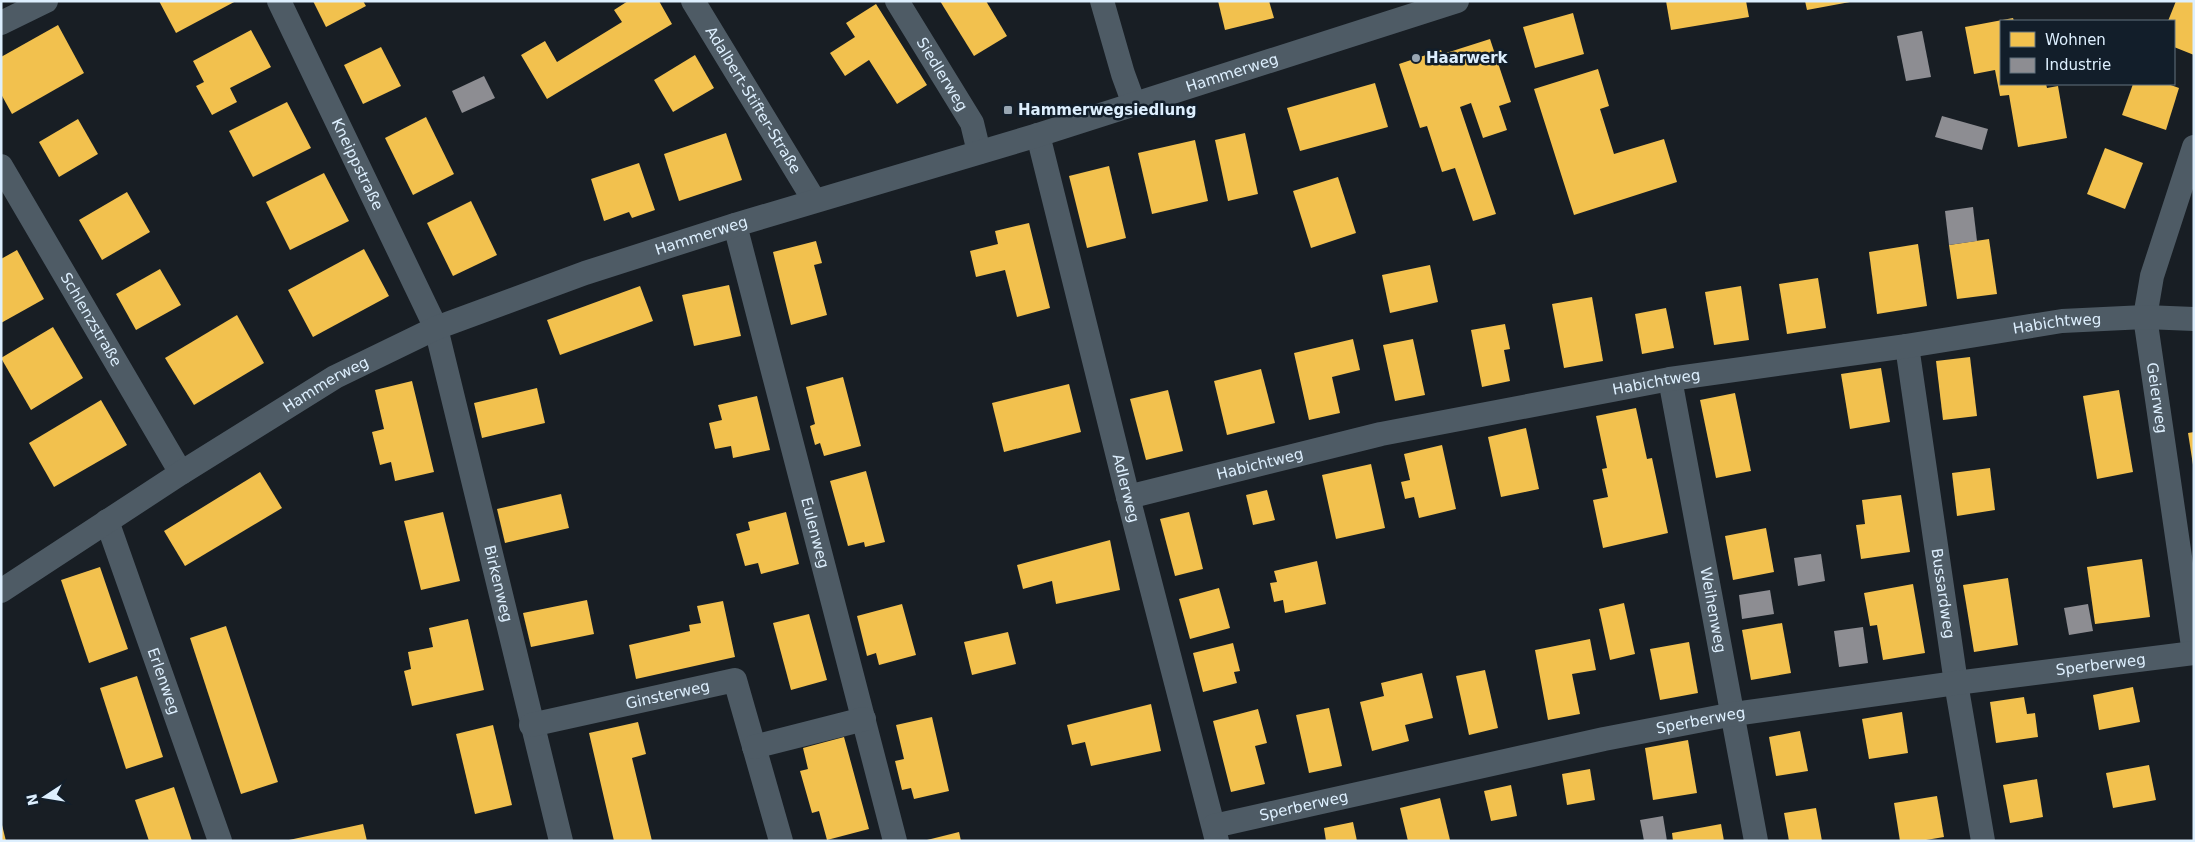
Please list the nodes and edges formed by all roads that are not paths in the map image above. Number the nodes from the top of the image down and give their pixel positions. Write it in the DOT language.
graph roads {
  1 [pos="46,1"];
  2 [pos="280,1"];
  3 [pos="692,1"];
  4 [pos="897,1"];
  5 [pos="1102,1"];
  6 [pos="1457,1"];
  7 [pos="1394,11"];
  8 [pos="1,23"];
  9 [pos="1134,104"];
  10 [pos="1038,135"];
  11 [pos="2194,147"];
  12 [pos="979,152"];
  13 [pos="1,166"];
  14 [pos="814,200"];
  15 [pos="735,224"];
  16 [pos="2145,317"];
  17 [pos="2194,319"];
  18 [pos="436,328"];
  19 [pos="1907,346"];
  20 [pos="1670,379"];
  21 [pos="181,473"];
  22 [pos="1128,497"];
  23 [pos="107,521"];
  24 [pos="1,591"];
  25 [pos="2194,653"];
  26 [pos="1956,683"];
  27 [pos="1734,714"];
  28 [pos="864,719"];
  29 [pos="531,725"];
  30 [pos="754,747"];
  31 [pos="1216,833"];
  32 [pos="220,841"];
  33 [pos="561,841"];
  34 [pos="781,841"];
  35 [pos="895,841"];
  36 [pos="1756,841"];
  37 [pos="1983,841"];
  1 -- 8 [label="street"];
  2 -- 18 [label="street, Kneippstraße"];
  3 -- 14 [label="street, Adalbert-Stifter-Straße"];
  4 -- 12 [label="street, Siedlerweg"];
  5 -- 9 [label="street"];
  6 -- 7 [label="street, Hammerweg"];
  7 -- 9 [label="street, Hammerweg"];
  9 -- 10 [label="street, Hammerweg"];
  10 -- 12 [label="street, Hammerweg"];
  10 -- 22 [label="street, Adlerweg"];
  11 -- 16 [label="street, Geierweg"];
  12 -- 14 [label="street, Hammerweg"];
  13 -- 21 [label="street, Schlenzstraße"];
  14 -- 15 [label="street, Hammerweg"];
  15 -- 18 [label="street, Hammerweg"];
  15 -- 28 [label="street, Eulenweg"];
  16 -- 17 [label="street, Habichtweg"];
  16 -- 19 [label="street, Habichtweg"];
  16 -- 25 [label="street, Geierweg"];
  18 -- 21 [label="street, Hammerweg"];
  18 -- 29 [label="street, Birkenweg"];
  19 -- 20 [label="street, Habichtweg"];
  19 -- 26 [label="street, Bussardweg"];
  20 -- 22 [label="street, Habichtweg"];
  20 -- 27 [label="street, Weihenweg"];
  21 -- 23 [label="street, Hammerweg"];
  22 -- 31 [label="street, Adlerweg"];
  23 -- 24 [label="street, Hammerweg"];
  23 -- 32 [label="street, Erlenweg"];
  25 -- 26 [label="street, Sperberweg"];
  26 -- 27 [label="street, Sperberweg"];
  26 -- 37 [label="street, Bussardweg"];
  27 -- 31 [label="street, Sperberweg"];
  27 -- 36 [label="street, Weihenweg"];
  28 -- 30 [label="street"];
  28 -- 35 [label="street, Eulenweg"];
  29 -- 30 [label="street, Ginsterweg"];
  29 -- 33 [label="street, Birkenweg"];
  30 -- 34 [label="street, Ginsterweg"];
}
